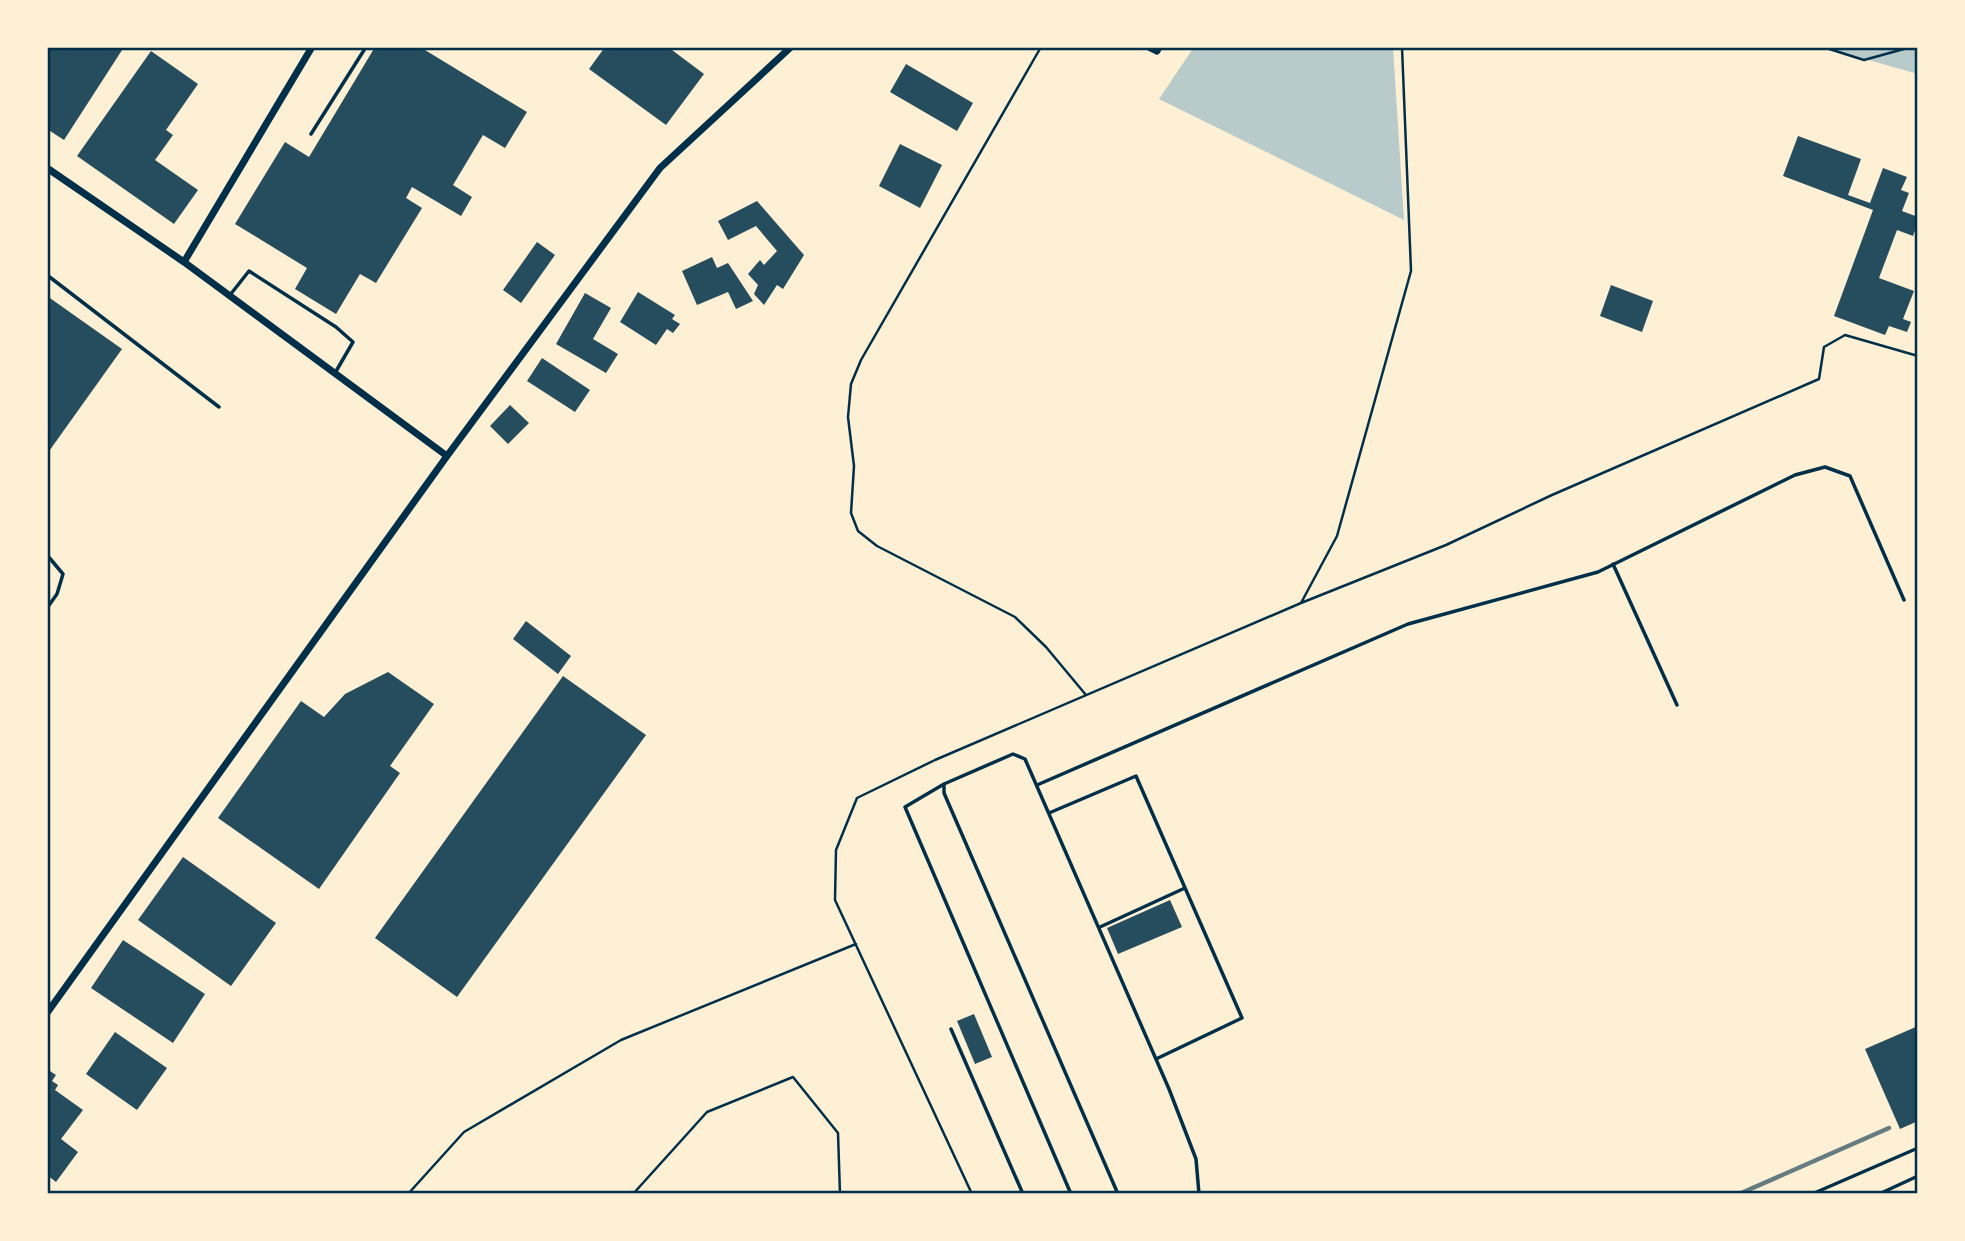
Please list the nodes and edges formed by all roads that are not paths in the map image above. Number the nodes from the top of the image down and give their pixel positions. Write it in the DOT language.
graph roads {
  1 [pos="312,47"];
  2 [pos="366,47"];
  3 [pos="791,47"];
  4 [pos="1149,47"];
  5 [pos="1159,47"];
  6 [pos="311,134"];
  7 [pos="47,168"];
  8 [pos="184,262"];
  9 [pos="47,275"];
  10 [pos="230,295"];
  11 [pos="335,373"];
  12 [pos="219,407"];
  13 [pos="447,456"];
  14 [pos="47,555"];
  15 [pos="1613,564"];
  16 [pos="1904,600"];
  17 [pos="47,608"];
  18 [pos="1677,705"];
  19 [pos="944,784"];
  20 [pos="1037,785"];
  21 [pos="1049,813"];
  22 [pos="1185,888"];
  23 [pos="1100,927"];
  24 [pos="47,1013"];
  25 [pos="951,1029"];
  26 [pos="1156,1059"];
  27 [pos="1918,1148"];
  28 [pos="1918,1176"];
  29 [pos="1023,1194"];
  30 [pos="1071,1194"];
  31 [pos="1118,1194"];
  32 [pos="1199,1194"];
  33 [pos="1812,1194"];
  34 [pos="1879,1194"];
  1 -- 8 [label="street"];
  2 -- 6 [label="lane"];
  3 -- 13 [label="street"];
  4 -- 5 [label="street"];
  7 -- 8 [label="street"];
  8 -- 10 [label="street"];
  9 -- 12 [label="lane"];
  10 -- 11 [label="street"];
  10 -- 11 [label="lane"];
  11 -- 13 [label="street"];
  13 -- 24 [label="street"];
  14 -- 17 [label="lane"];
  15 -- 16 [label="lane"];
  15 -- 18 [label="lane"];
  15 -- 20 [label="lane"];
  19 -- 20 [label="lane"];
  19 -- 30 [label="lane"];
  19 -- 31 [label="lane"];
  20 -- 21 [label="lane"];
  21 -- 22 [label="lane"];
  21 -- 23 [label="lane"];
  22 -- 23 [label="lane"];
  22 -- 26 [label="lane"];
  23 -- 26 [label="lane"];
  25 -- 29 [label="lane"];
  26 -- 32 [label="lane"];
  27 -- 33 [label="lane"];
  28 -- 34 [label="lane"];
}
